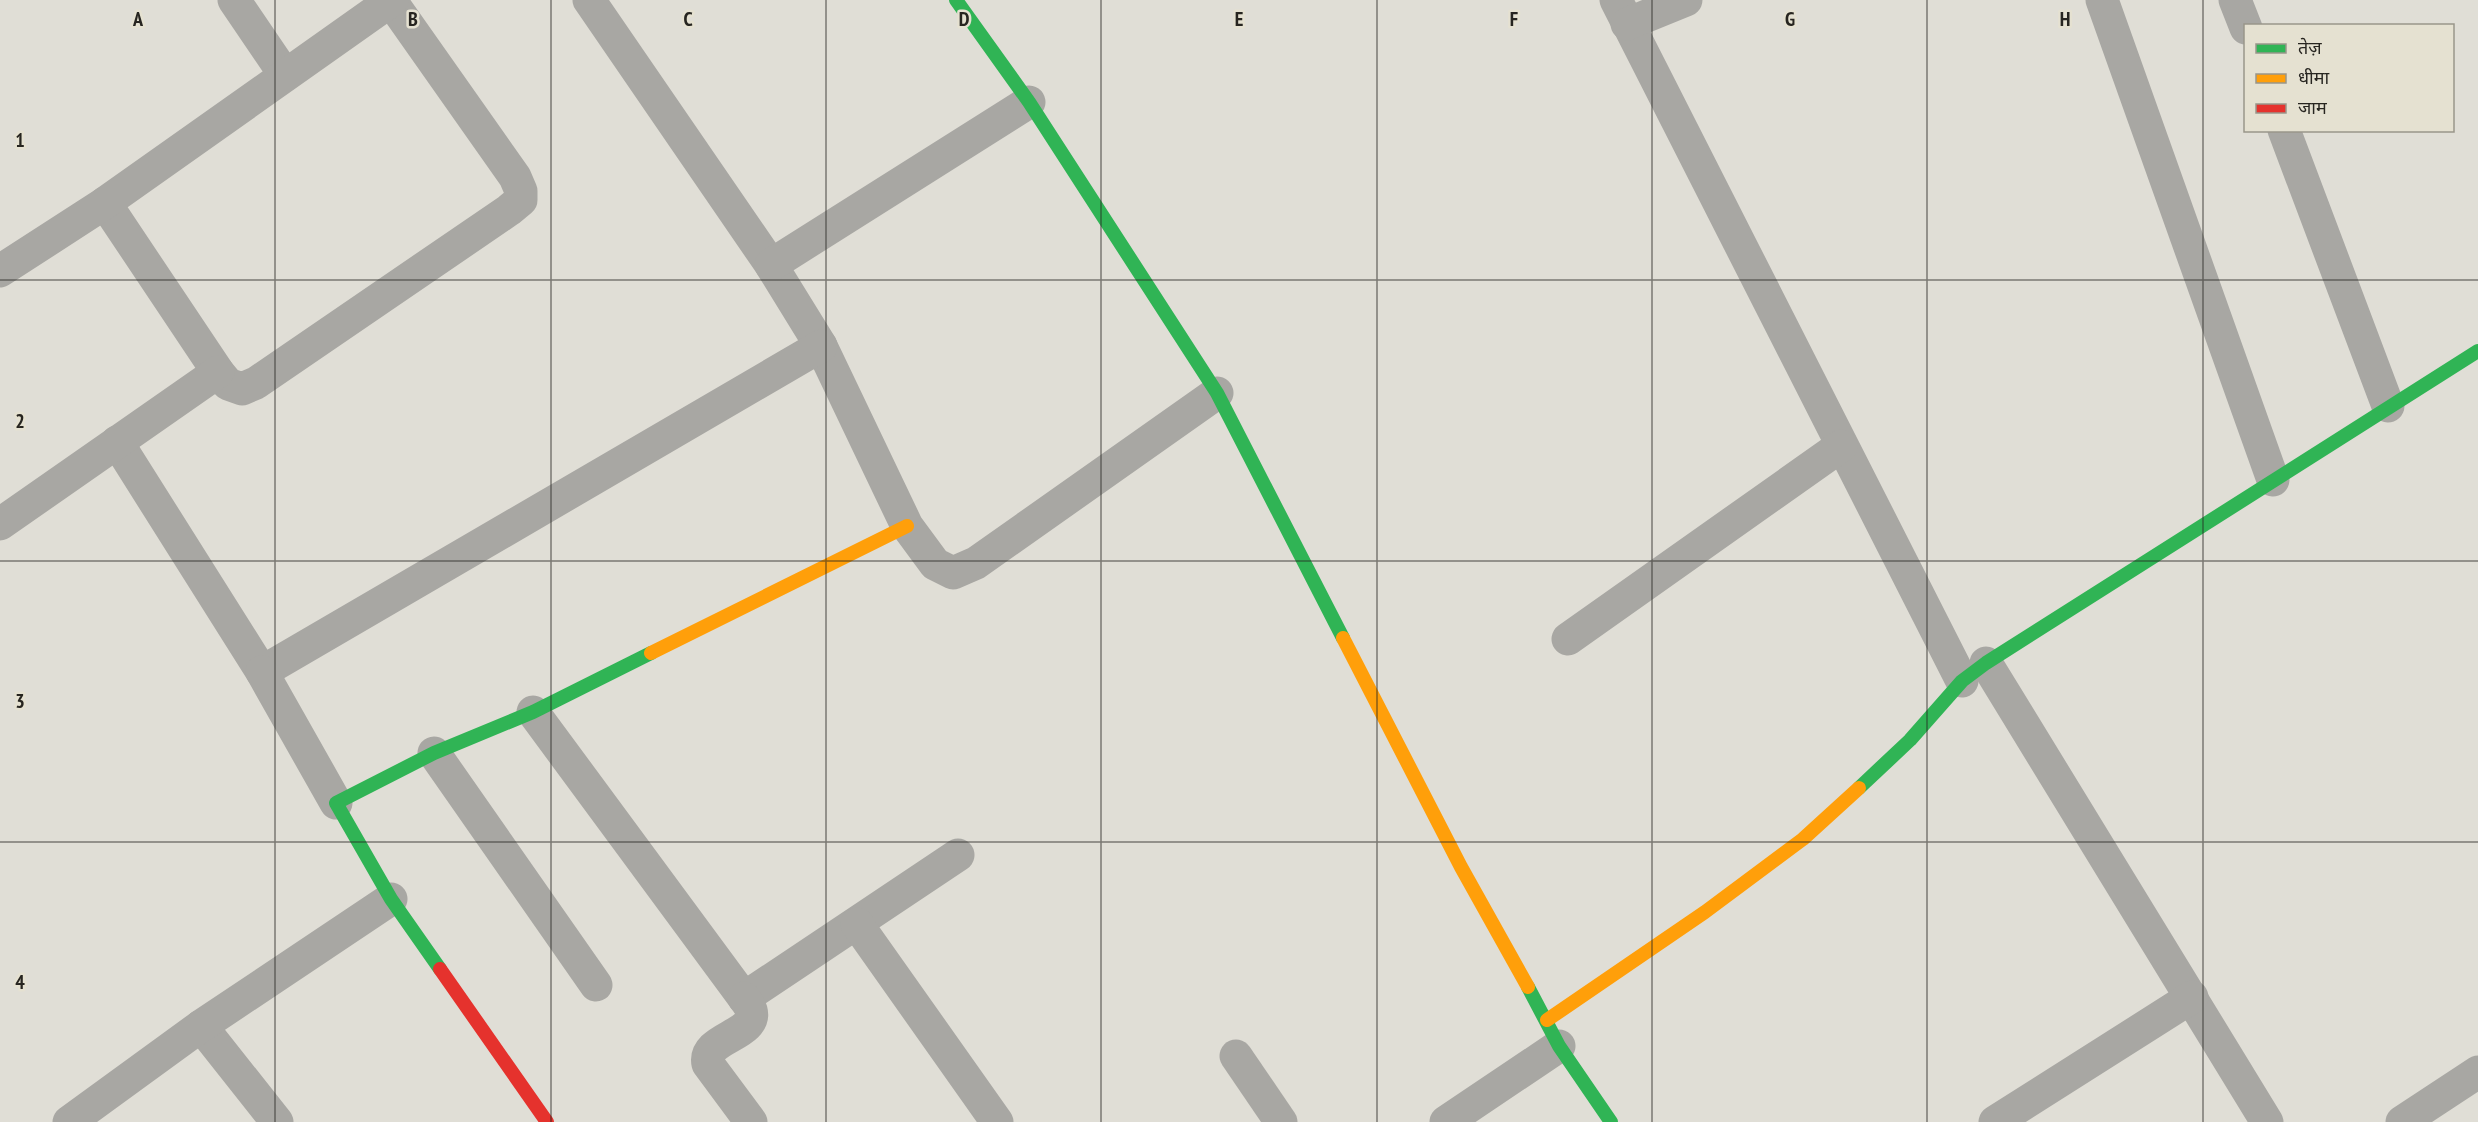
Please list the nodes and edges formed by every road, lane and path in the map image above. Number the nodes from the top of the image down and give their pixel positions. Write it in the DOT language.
graph roads {
  1 [pos="234,0"];
  2 [pos="392,0"];
  3 [pos="589,0"];
  4 [pos="956,0"];
  5 [pos="1686,0"];
  6 [pos="2102,0"];
  7 [pos="2235,0"];
  8 [pos="1622,12"];
  9 [pos="2244,24"];
  10 [pos="285,75"];
  11 [pos="1029,102"];
  12 [pos="2285,132"];
  13 [pos="105,203"];
  14 [pos="771,265"];
  15 [pos="0,271"];
  16 [pos="821,346"];
  17 [pos="2478,351"];
  18 [pos="218,372"];
  19 [pos="1217,393"];
  20 [pos="2388,406"];
  21 [pos="117,442"];
  22 [pos="1841,446"];
  23 [pos="2273,480"];
  24 [pos="0,524"];
  25 [pos="907,526"];
  26 [pos="1568,639"];
  27 [pos="262,672"];
  28 [pos="1974,672"];
  29 [pos="533,712"];
  30 [pos="434,753"];
  31 [pos="336,803"];
  32 [pos="958,855"];
  33 [pos="392,899"];
  34 [pos="857,924"];
  35 [pos="597,985"];
  36 [pos="2192,997"];
  37 [pos="744,998"];
  38 [pos="201,1026"];
  39 [pos="1553,1033"];
  40 [pos="1236,1056"];
  41 [pos="2478,1072"];
  42 [pos="69,1122"];
  43 [pos="278,1122"];
  44 [pos="547,1122"];
  45 [pos="750,1122"];
  46 [pos="997,1122"];
  47 [pos="1281,1122"];
  48 [pos="1446,1122"];
  49 [pos="1611,1122"];
  50 [pos="1995,1122"];
  51 [pos="2267,1122"];
  52 [pos="2402,1122"];
  1 -- 10 [label="street"];
  2 -- 10 [label="street"];
  2 -- 18 [label="street"];
  3 -- 14 [label="street"];
  4 -- 11 [label="street"];
  5 -- 8 [label="street"];
  6 -- 23 [label="street"];
  7 -- 9 [label="street"];
  8 -- 22 [label="street"];
  10 -- 13 [label="street"];
  11 -- 14 [label="street"];
  11 -- 19 [label="street"];
  12 -- 20 [label="street"];
  13 -- 15 [label="street"];
  13 -- 18 [label="street"];
  14 -- 16 [label="street"];
  16 -- 25 [label="street"];
  16 -- 27 [label="street"];
  17 -- 20 [label="street"];
  18 -- 21 [label="street"];
  19 -- 25 [label="street"];
  19 -- 39 [label="street"];
  20 -- 23 [label="street"];
  21 -- 24 [label="street"];
  21 -- 27 [label="street"];
  22 -- 26 [label="street"];
  22 -- 28 [label="street"];
  23 -- 28 [label="street"];
  25 -- 29 [label="street"];
  27 -- 31 [label="street"];
  28 -- 36 [label="street"];
  28 -- 39 [label="street"];
  29 -- 30 [label="street"];
  29 -- 37 [label="street"];
  30 -- 31 [label="street"];
  30 -- 35 [label="street"];
  31 -- 33 [label="street"];
  32 -- 34 [label="street"];
  33 -- 38 [label="street"];
  33 -- 44 [label="street"];
  34 -- 37 [label="street"];
  34 -- 46 [label="street"];
  36 -- 50 [label="street"];
  36 -- 51 [label="street"];
  37 -- 45 [label="street"];
  38 -- 42 [label="street"];
  38 -- 43 [label="street"];
  39 -- 48 [label="street"];
  39 -- 49 [label="street"];
  40 -- 47 [label="street"];
  41 -- 52 [label="street"];
}
